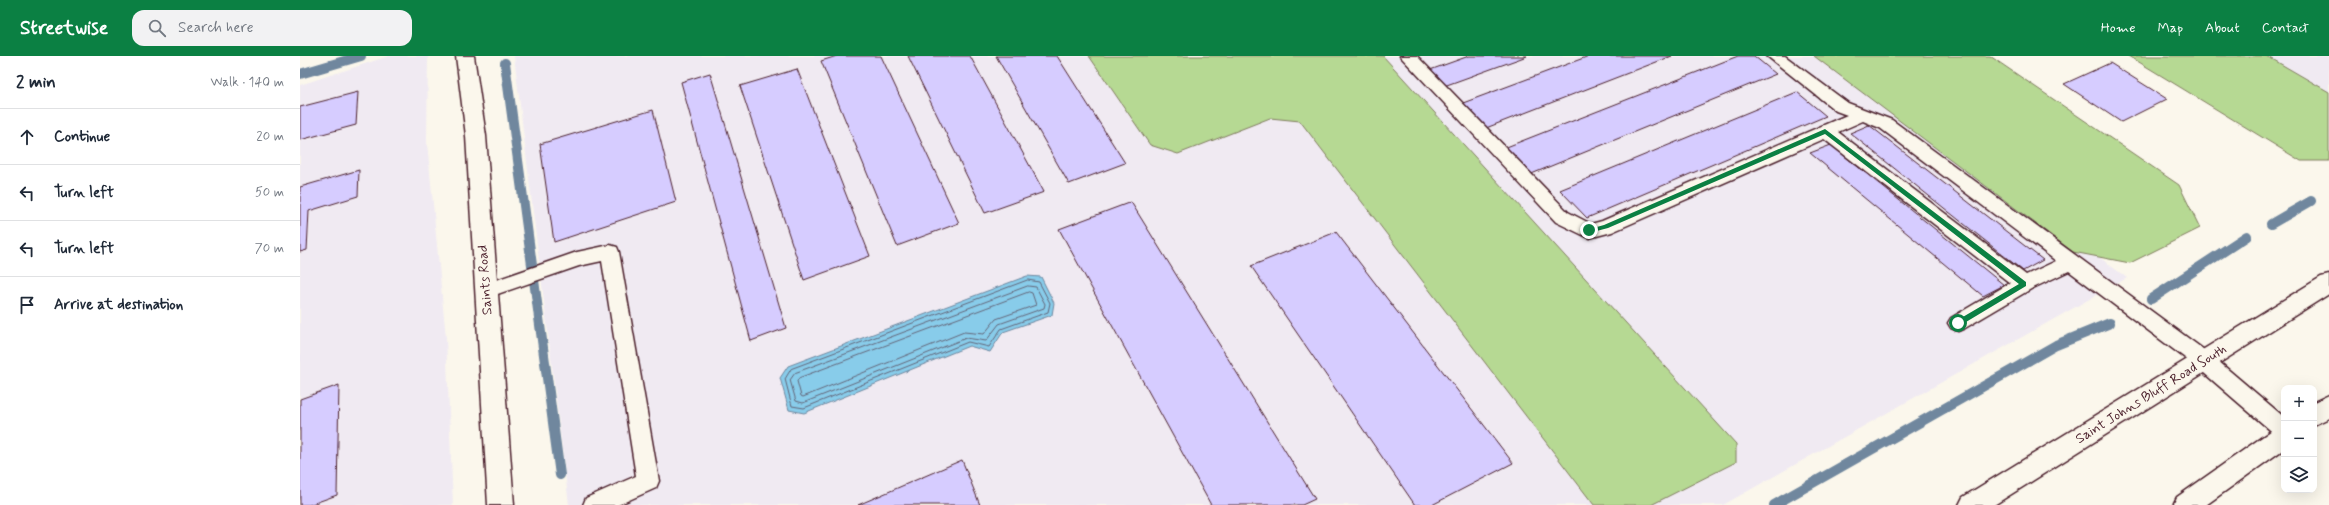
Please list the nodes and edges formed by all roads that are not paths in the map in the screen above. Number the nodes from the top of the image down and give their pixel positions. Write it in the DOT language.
graph roads {
  1 [pos="465,56"];
  2 [pos="1408,56"];
  3 [pos="1774,56"];
  4 [pos="1862,115"];
  5 [pos="1825,131"];
  6 [pos="2070,262"];
  7 [pos="2329,283"];
  8 [pos="2024,284"];
  9 [pos="486,291"];
  10 [pos="1958,323"];
  11 [pos="2204,361"];
  12 [pos="2329,405"];
  13 [pos="2317,413"];
  14 [pos="2281,427"];
  15 [pos="2281,437"];
  16 [pos="501,505"];
  17 [pos="594,505"];
  18 [pos="1972,505"];
  19 [pos="2186,505"];
  1 -- 9 [label="street, Saints Road"];
  2 -- 5 [label="lane"];
  3 -- 4 [label="lane"];
  4 -- 5 [label="lane"];
  4 -- 6 [label="lane"];
  5 -- 8 [label="lane"];
  6 -- 8 [label="lane"];
  6 -- 11 [label="lane"];
  7 -- 11 [label="street, Saint Johns Bluff Road South"];
  8 -- 10 [label="lane"];
  9 -- 16 [label="street, Saints Road"];
  9 -- 17 [label="lane"];
  11 -- 14 [label="lane"];
  11 -- 18 [label="street, Saint Johns Bluff Road South"];
  12 -- 13 [label="street"];
  15 -- 19 [label="street"];
}
